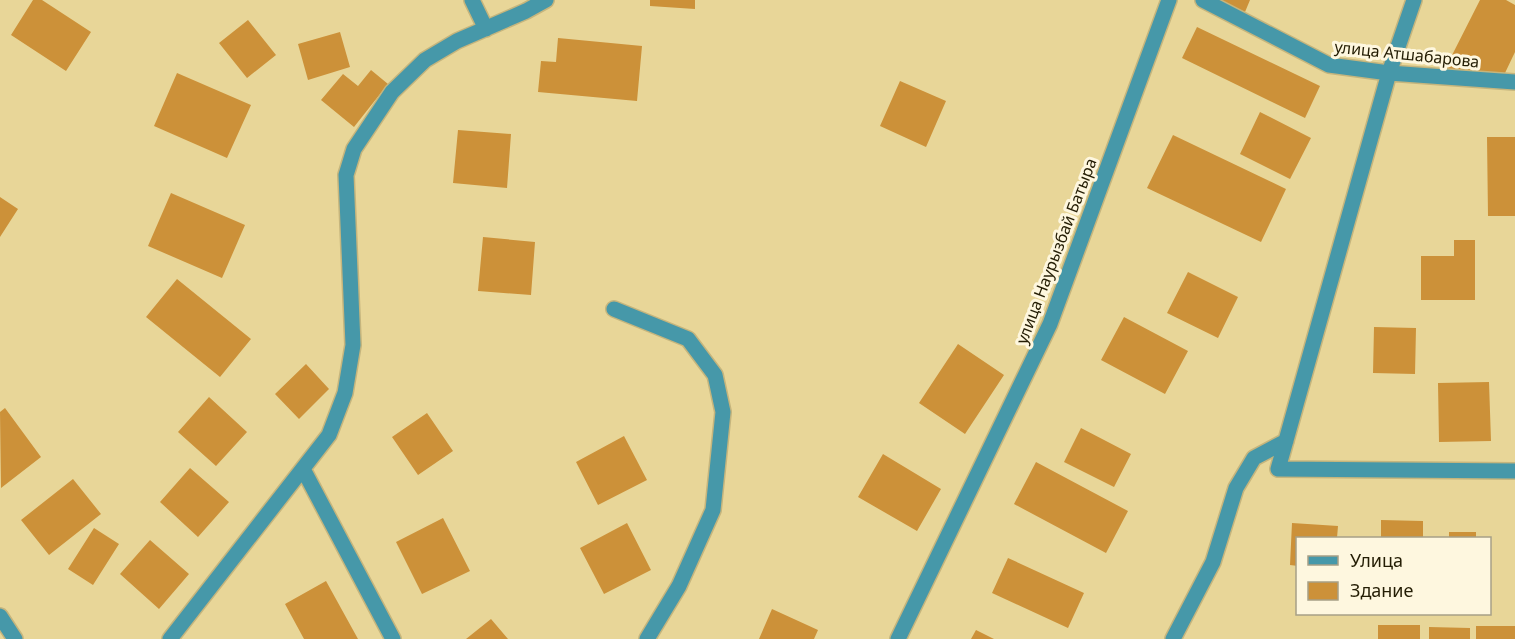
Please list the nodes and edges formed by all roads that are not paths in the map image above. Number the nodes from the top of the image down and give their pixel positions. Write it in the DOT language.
graph roads {
  1 [pos="472,0"];
  2 [pos="546,0"];
  3 [pos="1169,0"];
  4 [pos="1203,0"];
  5 [pos="1414,0"];
  6 [pos="486,29"];
  7 [pos="1389,73"];
  8 [pos="1515,82"];
  9 [pos="614,309"];
  10 [pos="1286,441"];
  11 [pos="303,469"];
  12 [pos="1515,471"];
  13 [pos="0,616"];
  14 [pos="15,639"];
  15 [pos="170,639"];
  16 [pos="393,639"];
  17 [pos="647,639"];
  18 [pos="898,639"];
  19 [pos="1173,639"];
  1 -- 6 [label="street"];
  2 -- 6 [label="street"];
  3 -- 18 [label="street, улица Наурызбай Батыра"];
  4 -- 7 [label="street, улица Атшабарова"];
  5 -- 7 [label="street"];
  6 -- 11 [label="street"];
  7 -- 8 [label="street, улица Атшабарова"];
  7 -- 10 [label="street"];
  9 -- 17 [label="street"];
  10 -- 12 [label="street"];
  10 -- 19 [label="street"];
  11 -- 15 [label="street"];
  11 -- 16 [label="street"];
  13 -- 14 [label="street"];
}
